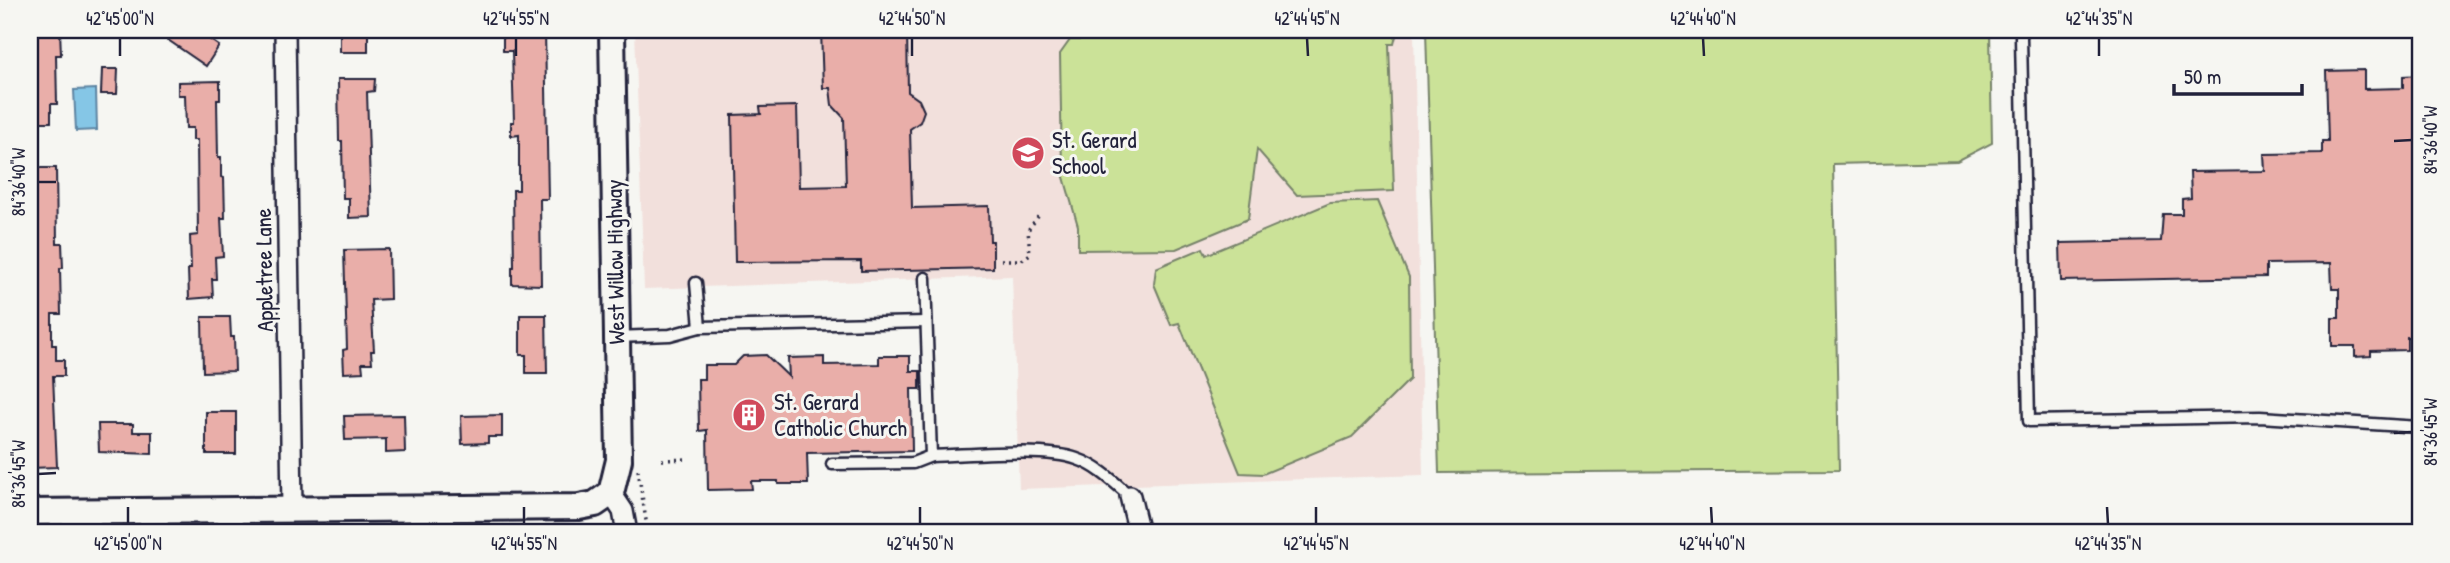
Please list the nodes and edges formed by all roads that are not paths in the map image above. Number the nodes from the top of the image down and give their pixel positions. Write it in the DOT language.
graph roads {
  1 [pos="285,30"];
  2 [pos="612,30"];
  3 [pos="2023,30"];
  4 [pos="925,278"];
  5 [pos="696,283"];
  6 [pos="926,322"];
  7 [pos="700,327"];
  8 [pos="616,337"];
  9 [pos="2420,427"];
  10 [pos="931,456"];
  11 [pos="832,464"];
  12 [pos="611,493"];
  13 [pos="1130,496"];
  14 [pos="292,509"];
  15 [pos="30,512"];
  16 [pos="627,533"];
  17 [pos="1139,533"];
  1 -- 14 [label="street, Appletree Lane"];
  2 -- 8 [label="street, West Willow Highway"];
  3 -- 9 [label="lane"];
  4 -- 6 [label="lane"];
  5 -- 7 [label="lane"];
  6 -- 7 [label="lane"];
  6 -- 10 [label="lane"];
  7 -- 8 [label="lane"];
  8 -- 12 [label="street, West Willow Highway"];
  10 -- 11 [label="lane"];
  10 -- 13 [label="lane"];
  12 -- 14 [label="street"];
  12 -- 16 [label="street"];
  13 -- 17 [label="street"];
  14 -- 15 [label="street"];
}
